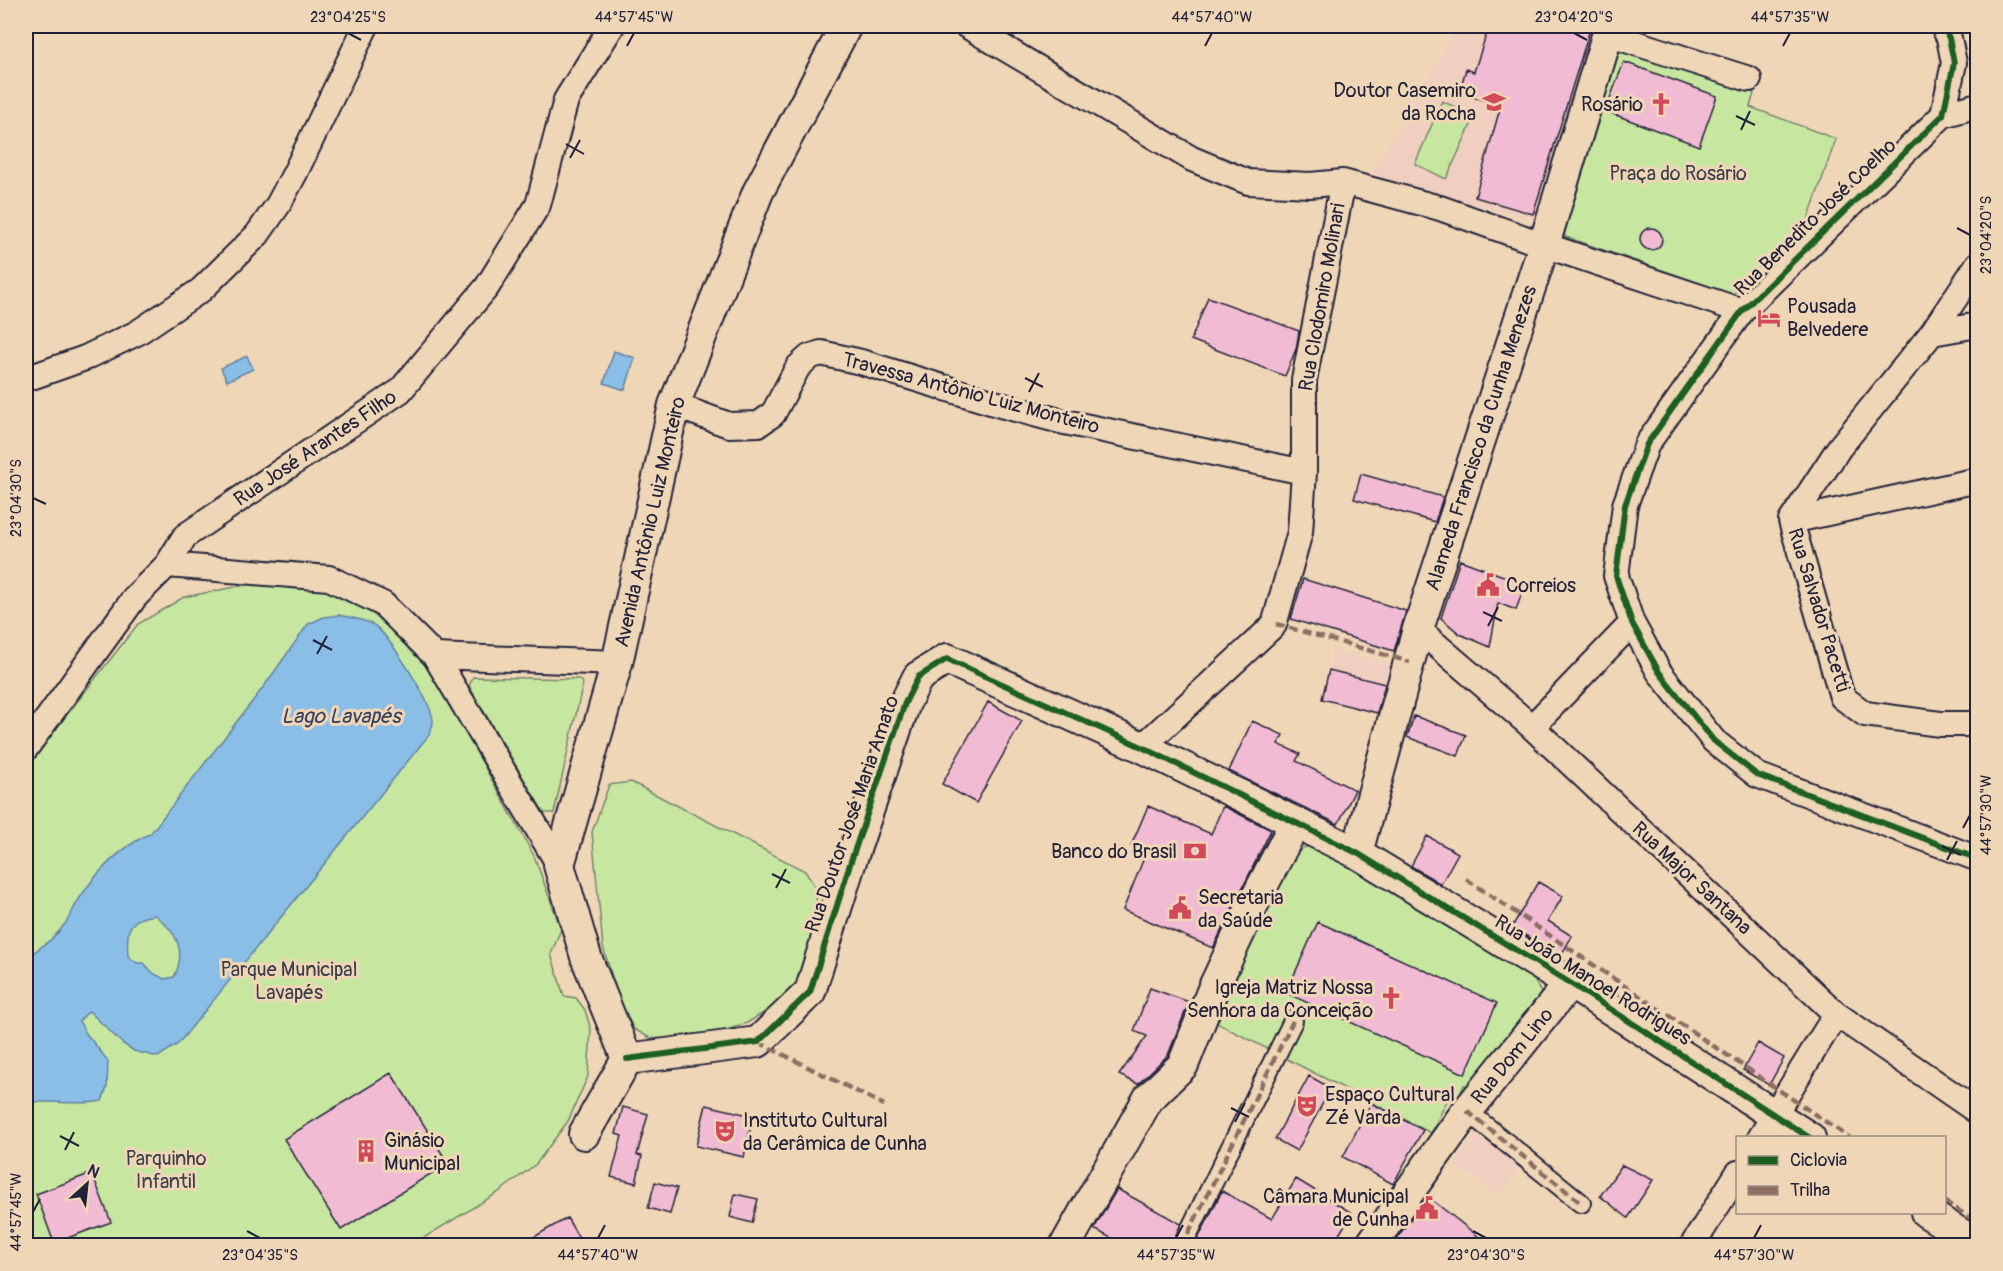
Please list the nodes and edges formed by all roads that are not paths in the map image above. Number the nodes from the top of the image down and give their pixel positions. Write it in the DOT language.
graph roads {
  1 [pos="366,26"];
  2 [pos="612,26"];
  3 [pos="846,26"];
  4 [pos="967,26"];
  5 [pos="1943,26"];
  6 [pos="1608,30"];
  7 [pos="1749,79"];
  8 [pos="1977,105"];
  9 [pos="1943,115"];
  10 [pos="1343,182"];
  11 [pos="1544,245"];
  12 [pos="1977,264"];
  13 [pos="1742,311"];
  14 [pos="1977,326"];
  15 [pos="1932,333"];
  16 [pos="26,379"];
  17 [pos="674,405"];
  18 [pos="1304,472"];
  19 [pos="1977,480"];
  20 [pos="1791,521"];
  21 [pos="167,565"];
  22 [pos="1632,623"];
  23 [pos="1419,629"];
  24 [pos="435,656"];
  25 [pos="617,663"];
  26 [pos="1977,724"];
  27 [pos="1532,726"];
  28 [pos="1142,747"];
  29 [pos="26,748"];
  30 [pos="1295,823"];
  31 [pos="1358,853"];
  32 [pos="1977,859"];
  33 [pos="559,865"];
  34 [pos="1570,983"];
  35 [pos="1836,1014"];
  36 [pos="1293,1021"];
  37 [pos="627,1059"];
  38 [pos="1467,1111"];
  39 [pos="1977,1112"];
  40 [pos="1767,1126"];
  41 [pos="584,1134"];
  42 [pos="1806,1136"];
  43 [pos="1736,1175"];
  44 [pos="1581,1203"];
  45 [pos="1929,1214"];
  46 [pos="1074,1242"];
  47 [pos="1182,1245"];
  48 [pos="1370,1245"];
  49 [pos="1692,1245"];
  50 [pos="1977,1245"];
  1 -- 16 [label="street"];
  2 -- 21 [label="street, Rua José Arantes Filho"];
  3 -- 17 [label="street, Avenida Antônio Luiz Monteiro"];
  4 -- 10 [label="street"];
  5 -- 9 [label="street"];
  6 -- 7 [label="street"];
  6 -- 11 [label="street, Alameda Francisco da Cunha Menezes"];
  8 -- 9 [label="street"];
  9 -- 13 [label="street, Rua Benedito José Coelho"];
  10 -- 11 [label="street"];
  10 -- 18 [label="street, Rua Clodomiro Molinari"];
  11 -- 13 [label="street"];
  11 -- 23 [label="street, Alameda Francisco da Cunha Menezes"];
  12 -- 15 [label="street, Rua Salvador Pacetti"];
  13 -- 22 [label="street, Rua Benedito José Coelho"];
  14 -- 15 [label="street"];
  15 -- 20 [label="street, Rua Salvador Pacetti"];
  17 -- 18 [label="street, Travessa Antônio Luiz Monteiro"];
  17 -- 25 [label="street, Avenida Antônio Luiz Monteiro"];
  18 -- 28 [label="street, Rua Clodomiro Molinari"];
  19 -- 20 [label="street"];
  20 -- 26 [label="street, Rua Salvador Pacetti"];
  21 -- 24 [label="street"];
  21 -- 29 [label="street, Rua José Arantes Filho"];
  22 -- 27 [label="street"];
  22 -- 32 [label="street, Rua Benedito José Coelho"];
  23 -- 27 [label="street, Rua Major Santana"];
  23 -- 31 [label="street, Alameda Francisco da Cunha Menezes"];
  24 -- 25 [label="street"];
  24 -- 33 [label="street"];
  25 -- 33 [label="street, Avenida Antônio Luiz Monteiro"];
  27 -- 35 [label="street, Rua Major Santana"];
  28 -- 30 [label="street, Rua Doutor José Maria Amato"];
  28 -- 37 [label="street, Rua Doutor José Maria Amato"];
  30 -- 31 [label="street, Rua Doutor José Maria Amato"];
  30 -- 46 [label="street"];
  31 -- 34 [label="street, Rua João Manoel Rodrigues"];
  33 -- 37 [label="street"];
  34 -- 38 [label="street, Rua Dom Lino"];
  34 -- 40 [label="street, Rua João Manoel Rodrigues"];
  35 -- 39 [label="street, Rua Major Santana"];
  35 -- 40 [label="street"];
  36 -- 47 [label="street"];
  37 -- 41 [label="street"];
  38 -- 44 [label="street"];
  38 -- 48 [label="street, Rua Dom Lino"];
  40 -- 42 [label="street, Rua João Manoel Rodrigues"];
  43 -- 49 [label="street"];
  45 -- 50 [label="street"];
}
